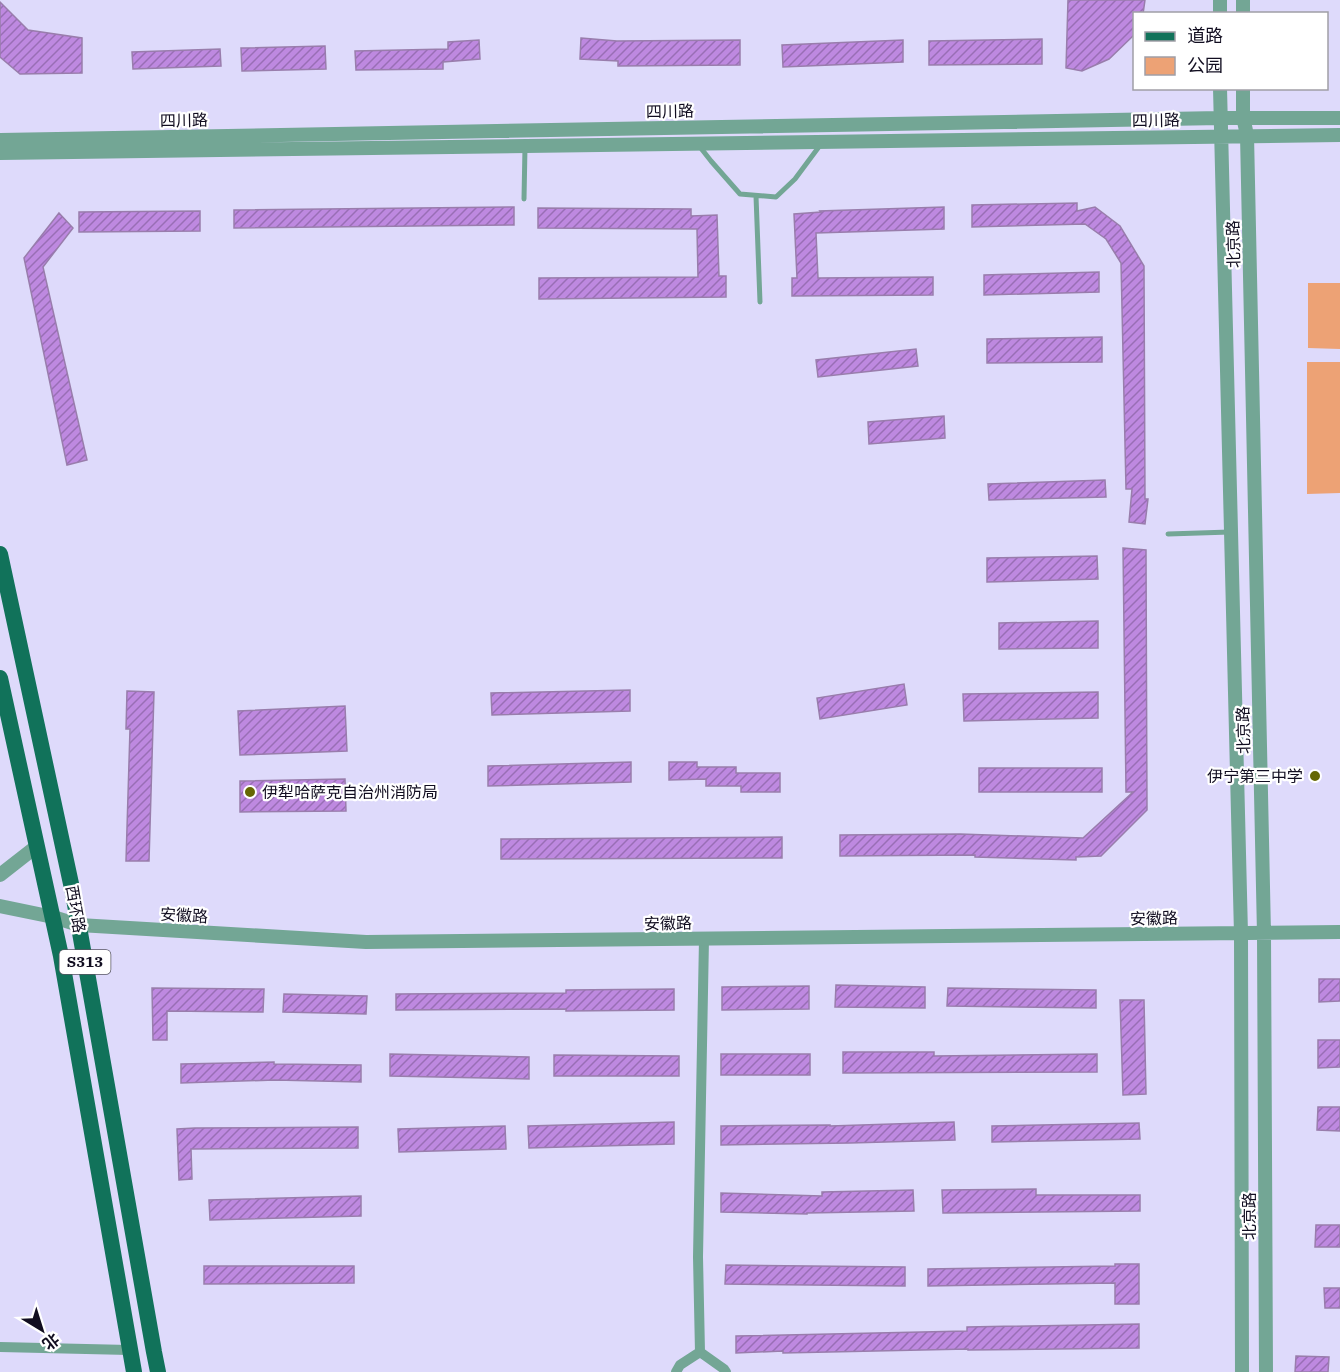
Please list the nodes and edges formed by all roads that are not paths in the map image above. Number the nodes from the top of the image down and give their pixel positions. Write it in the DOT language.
graph roads {
  1 [pos="1220,90"];
  2 [pos="1243,90"];
  3 [pos="1243,117"];
  4 [pos="1340,117"];
  5 [pos="1220,118"];
  6 [pos="1247,135"];
  7 [pos="1340,135"];
  8 [pos="1222,136"];
  9 [pos="0,140"];
  10 [pos="823,141"];
  11 [pos="698,143"];
  12 [pos="525,145"];
  13 [pos="0,153"];
  14 [pos="756,196"];
  15 [pos="524,199"];
  16 [pos="760,302"];
  17 [pos="1231,532"];
  18 [pos="1168,534"];
  19 [pos="0,554"];
  20 [pos="0,678"];
  21 [pos="37,846"];
  22 [pos="0,875"];
  23 [pos="0,906"];
  24 [pos="52,917"];
  25 [pos="79,925"];
  26 [pos="1340,932"];
  27 [pos="1264,933"];
  28 [pos="1241,934"];
  29 [pos="704,939"];
  30 [pos="0,1347"];
  31 [pos="129,1350"];
  32 [pos="700,1352"];
  33 [pos="134,1372"];
  34 [pos="158,1372"];
  35 [pos="676,1372"];
  36 [pos="726,1372"];
  37 [pos="1242,1372"];
  38 [pos="1266,1372"];
  1 -- 5 [label="street, 北京路"];
  2 -- 3 [label="street, 北京路"];
  3 -- 4 [label="street, 四川路"];
  3 -- 5 [label="street, 四川路"];
  3 -- 6 [label="street, 北京路"];
  5 -- 8 [label="street, 北京路"];
  5 -- 9 [label="street, 四川路"];
  6 -- 7 [label="street, 四川路"];
  6 -- 8 [label="street, 四川路"];
  6 -- 27 [label="street, 北京路"];
  8 -- 10 [label="street, 四川路"];
  8 -- 17 [label="street, 北京路"];
  10 -- 11 [label="street, 四川路"];
  10 -- 14 [label="lane"];
  11 -- 12 [label="street, 四川路"];
  11 -- 14 [label="lane"];
  12 -- 13 [label="street, 四川路"];
  12 -- 15 [label="lane"];
  14 -- 16 [label="lane"];
  17 -- 18 [label="lane"];
  17 -- 28 [label="street, 北京路"];
  19 -- 25 [label="main road, 西环路 / S313"];
  20 -- 21 [label="main road, 西环路 / S313"];
  21 -- 22 [label="street"];
  21 -- 24 [label="main road, 西环路 / S313"];
  23 -- 24 [label="street, 安徽路"];
  24 -- 25 [label="street, 安徽路"];
  24 -- 31 [label="main road, 西环路 / S313"];
  25 -- 29 [label="street, 安徽路"];
  25 -- 34 [label="main road, 西环路 / S313"];
  26 -- 27 [label="street, 安徽路"];
  27 -- 28 [label="street, 安徽路"];
  27 -- 38 [label="street, 北京路"];
  28 -- 29 [label="street, 安徽路"];
  28 -- 37 [label="street, 北京路"];
  29 -- 32 [label="street"];
  30 -- 31 [label="street"];
  31 -- 33 [label="main road, 西环路 / S313"];
  32 -- 35 [label="street"];
  32 -- 36 [label="street"];
}
